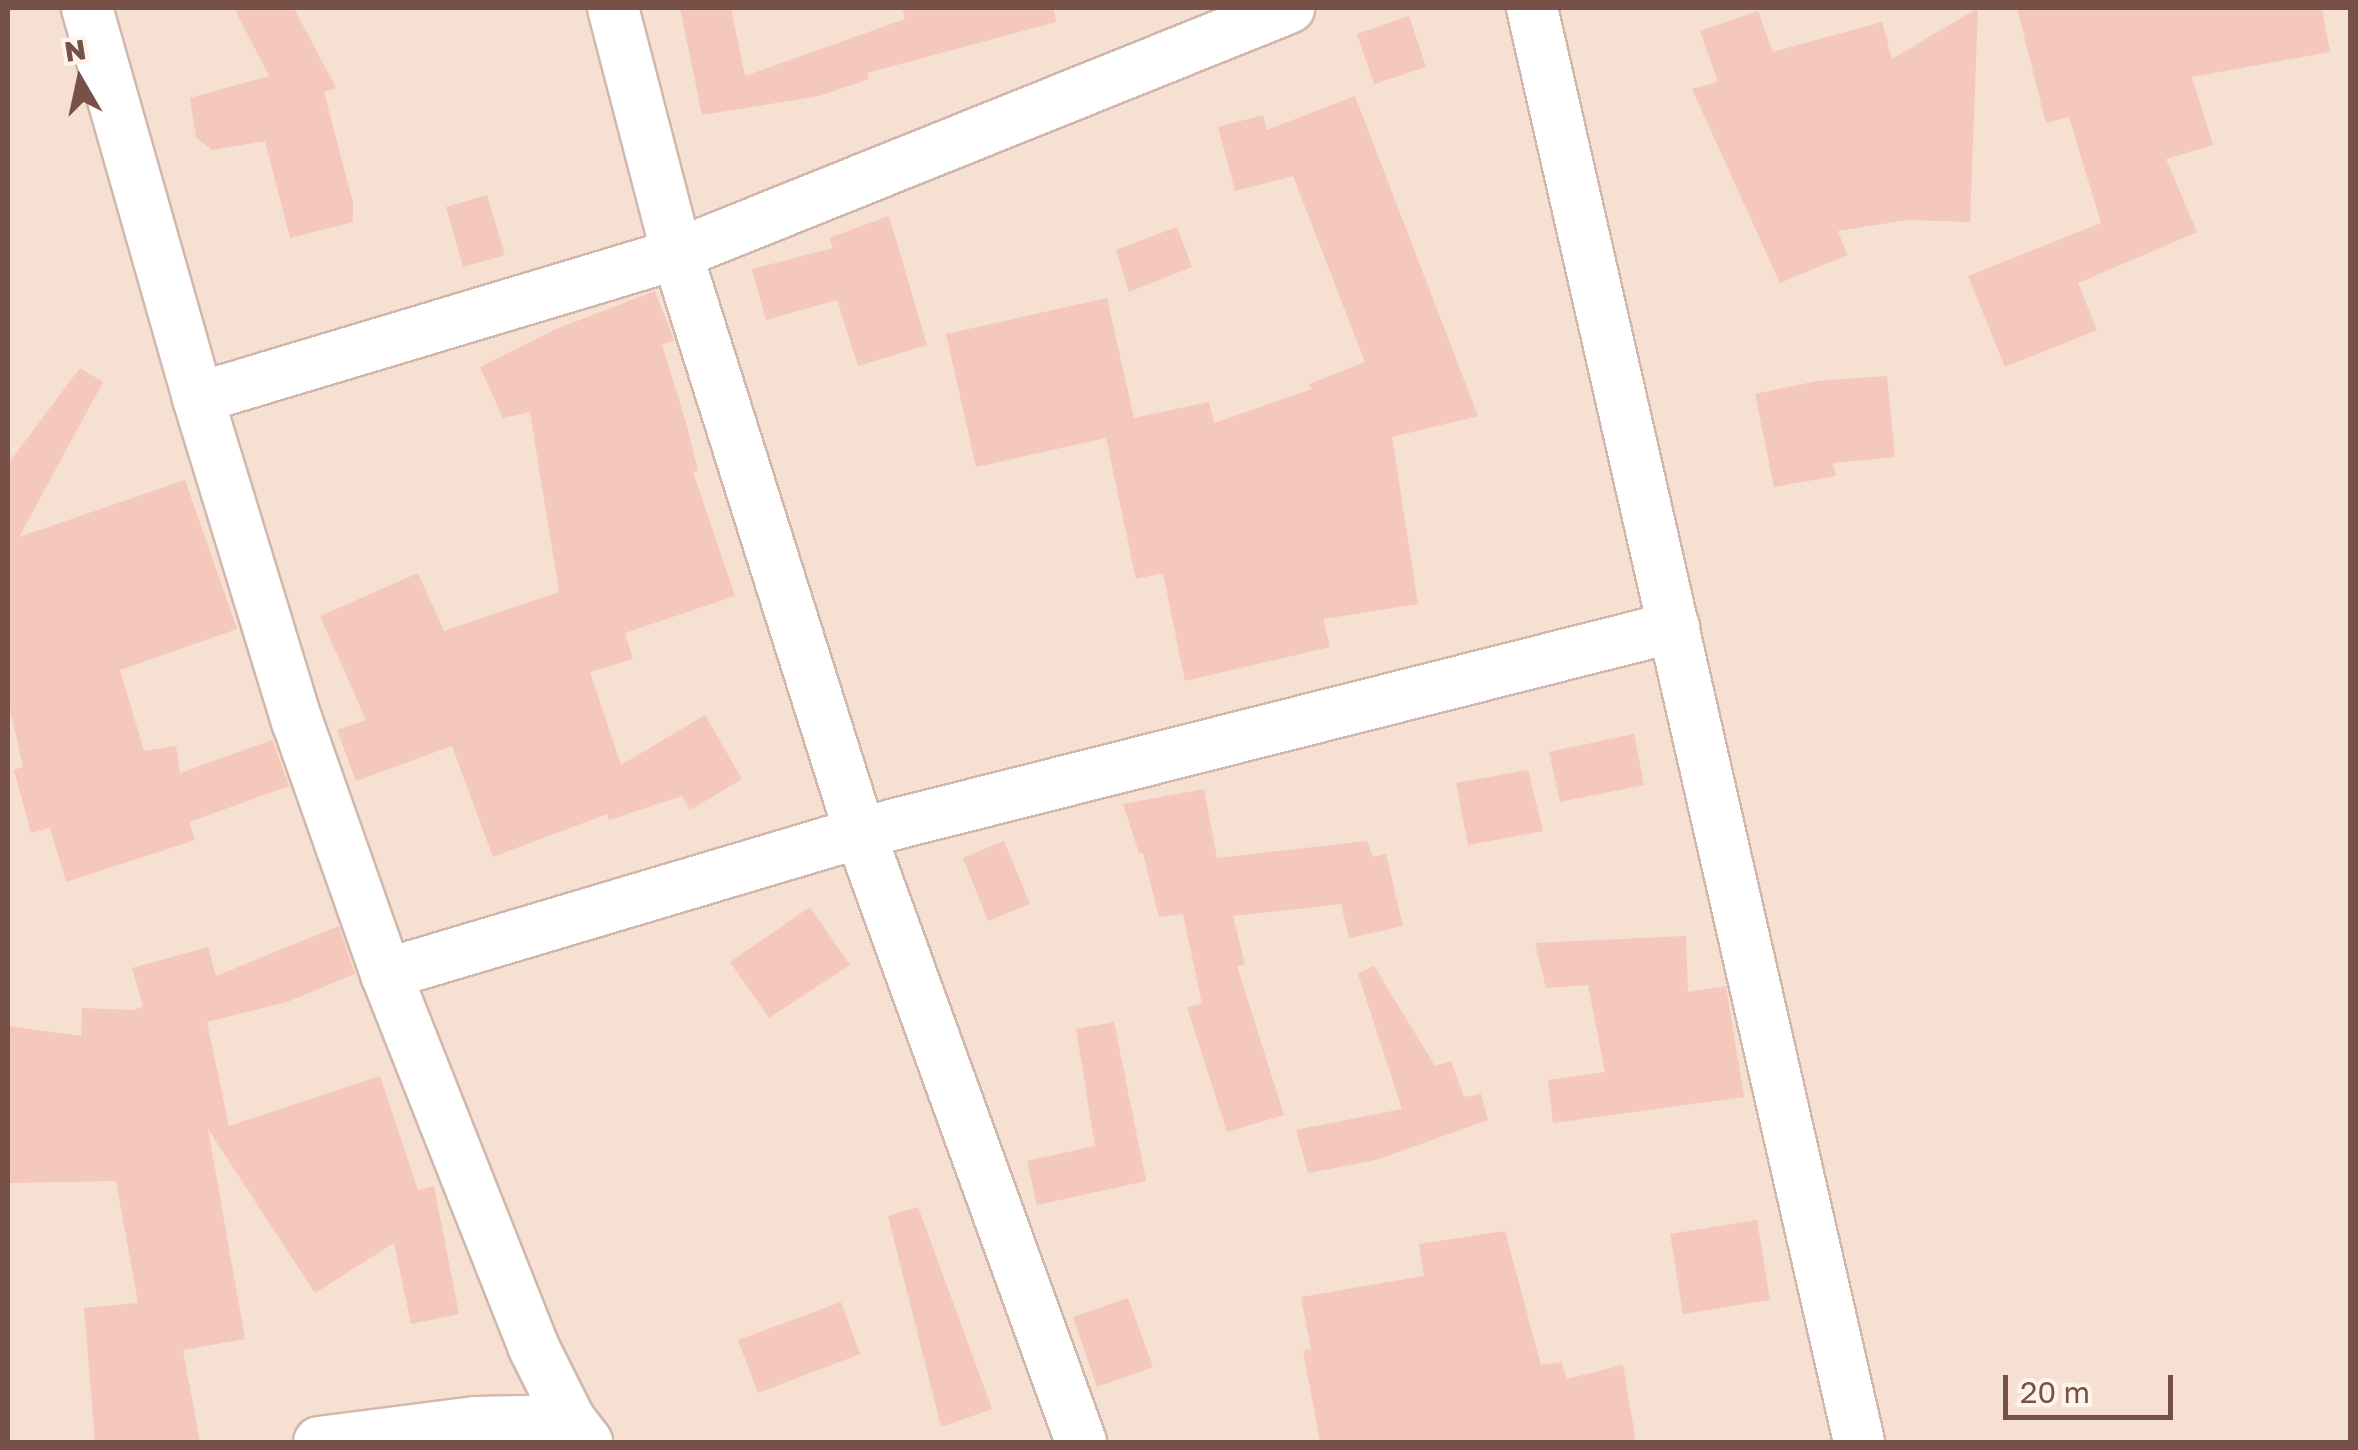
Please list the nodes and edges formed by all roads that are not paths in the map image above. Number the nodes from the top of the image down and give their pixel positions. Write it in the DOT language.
graph roads {
  1 [pos="87,8"];
  2 [pos="613,8"];
  3 [pos="1289,8"];
  4 [pos="1532,8"];
  5 [pos="677,254"];
  6 [pos="198,398"];
  7 [pos="1674,628"];
  8 [pos="860,833"];
  9 [pos="386,974"];
  10 [pos="579,1431"];
  11 [pos="319,1442"];
  12 [pos="1081,1442"];
  13 [pos="1859,1442"];
  1 -- 6 [label="street"];
  2 -- 5 [label="street"];
  3 -- 5 [label="street"];
  4 -- 7 [label="street"];
  5 -- 6 [label="street"];
  5 -- 8 [label="street"];
  6 -- 9 [label="street"];
  7 -- 8 [label="street"];
  7 -- 13 [label="street"];
  8 -- 9 [label="street"];
  8 -- 12 [label="street"];
  9 -- 10 [label="street"];
  10 -- 11 [label="street"];
}
